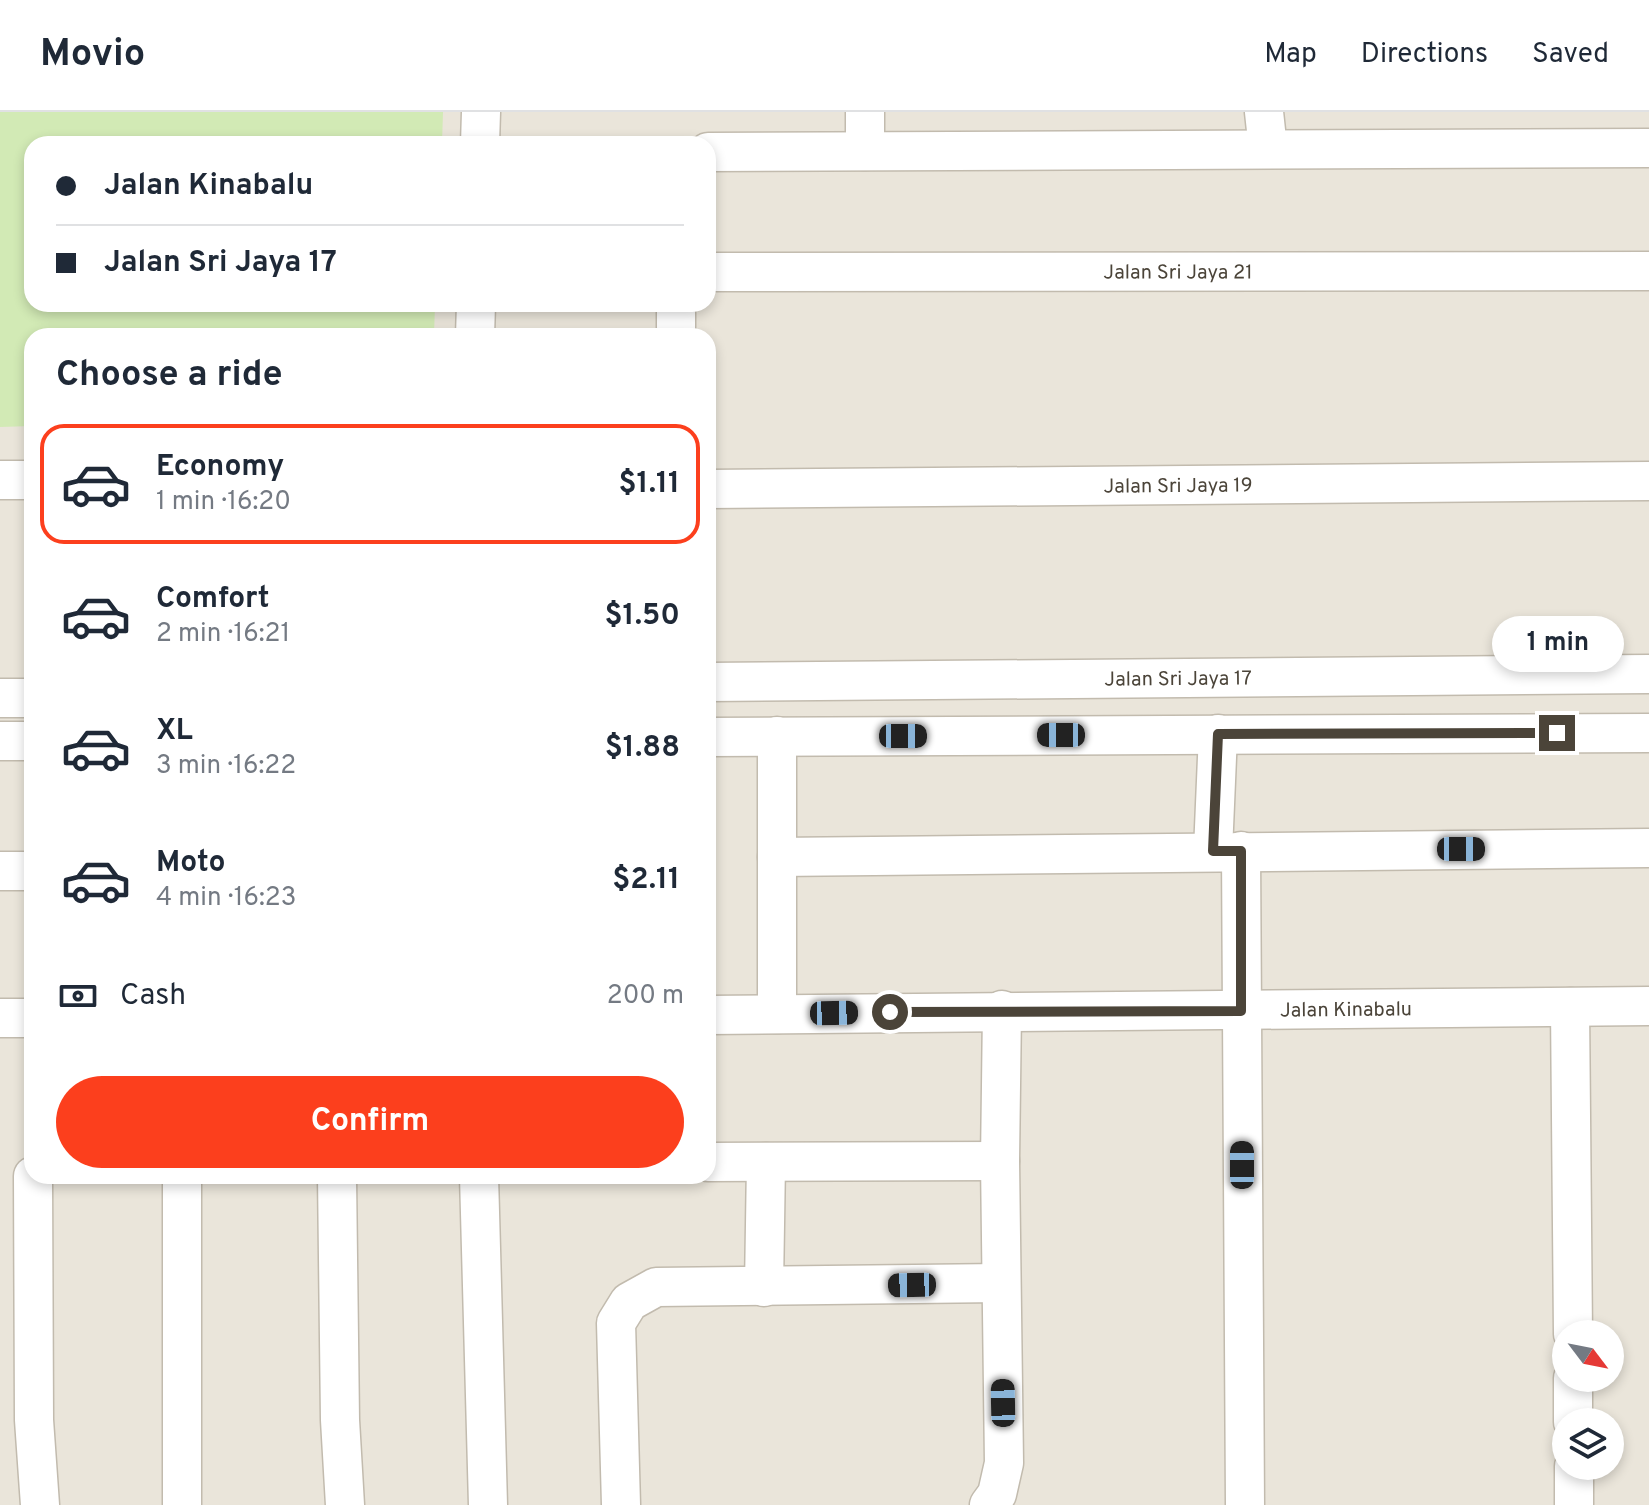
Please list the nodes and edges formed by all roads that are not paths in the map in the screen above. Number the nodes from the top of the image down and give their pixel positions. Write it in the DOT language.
graph roads {
  1 [pos="481,112"];
  2 [pos="865,112"];
  3 [pos="1264,112"];
  4 [pos="480,136"];
  5 [pos="1649,148"];
  6 [pos="1268,149"];
  7 [pos="865,151"];
  8 [pos="716,152"];
  9 [pos="1649,271"];
  10 [pos="716,272"];
  11 [pos="0,480"];
  12 [pos="24,480"];
  13 [pos="1649,481"];
  14 [pos="716,489"];
  15 [pos="1649,674"];
  16 [pos="716,682"];
  17 [pos="0,698"];
  18 [pos="24,698"];
  19 [pos="1649,733"];
  20 [pos="1218,734"];
  21 [pos="777,736"];
  22 [pos="716,737"];
  23 [pos="0,741"];
  24 [pos="24,741"];
  25 [pos="1649,848"];
  26 [pos="1227,851"];
  27 [pos="777,857"];
  28 [pos="0,871"];
  29 [pos="24,871"];
  30 [pos="1649,1006"];
  31 [pos="1570,1007"];
  32 [pos="1002,1010"];
  33 [pos="1241,1011"];
  34 [pos="777,1014"];
  35 [pos="716,1015"];
  36 [pos="0,1018"];
  37 [pos="24,1018"];
  38 [pos="1000,1161"];
  39 [pos="716,1162"];
  40 [pos="766,1162"];
  41 [pos="32,1184"];
  42 [pos="182,1184"];
  43 [pos="337,1184"];
  44 [pos="479,1184"];
  45 [pos="1001,1283"];
  46 [pos="764,1287"];
  47 [pos="1573,1320"];
  48 [pos="17,1420"];
  49 [pos="1574,1480"];
  50 [pos="40,1505"];
  51 [pos="182,1505"];
  52 [pos="345,1505"];
  53 [pos="488,1505"];
  54 [pos="621,1505"];
  55 [pos="989,1505"];
  56 [pos="1245,1505"];
  57 [pos="1574,1505"];
  1 -- 4 [label="street"];
  2 -- 7 [label="street"];
  3 -- 6 [label="street"];
  5 -- 6 [label="street"];
  6 -- 7 [label="street"];
  7 -- 8 [label="street"];
  9 -- 10 [label="street, Jalan Sri Jaya 21"];
  11 -- 12 [label="street"];
  13 -- 14 [label="street, Jalan Sri Jaya 19"];
  15 -- 16 [label="street, Jalan Sri Jaya 17"];
  17 -- 18 [label="street"];
  19 -- 20 [label="street"];
  20 -- 21 [label="street"];
  20 -- 26 [label="street"];
  21 -- 22 [label="street"];
  21 -- 27 [label="street"];
  23 -- 24 [label="street"];
  25 -- 26 [label="street"];
  26 -- 27 [label="street"];
  26 -- 33 [label="street"];
  27 -- 34 [label="street"];
  28 -- 29 [label="street"];
  30 -- 31 [label="street, Jalan Kinabalu"];
  31 -- 33 [label="street, Jalan Kinabalu"];
  31 -- 47 [label="street"];
  32 -- 33 [label="street, Jalan Kinabalu"];
  32 -- 34 [label="street, Jalan Kinabalu"];
  32 -- 38 [label="street"];
  33 -- 56 [label="street"];
  34 -- 35 [label="street, Jalan Kinabalu"];
  36 -- 37 [label="street"];
  38 -- 40 [label="street"];
  38 -- 45 [label="street"];
  39 -- 40 [label="street"];
  40 -- 46 [label="street"];
  41 -- 48 [label="street"];
  42 -- 51 [label="street"];
  43 -- 52 [label="street"];
  44 -- 53 [label="street"];
  45 -- 46 [label="street"];
  45 -- 55 [label="street"];
  46 -- 54 [label="street"];
  48 -- 50 [label="street"];
  49 -- 57 [label="street"];
}
